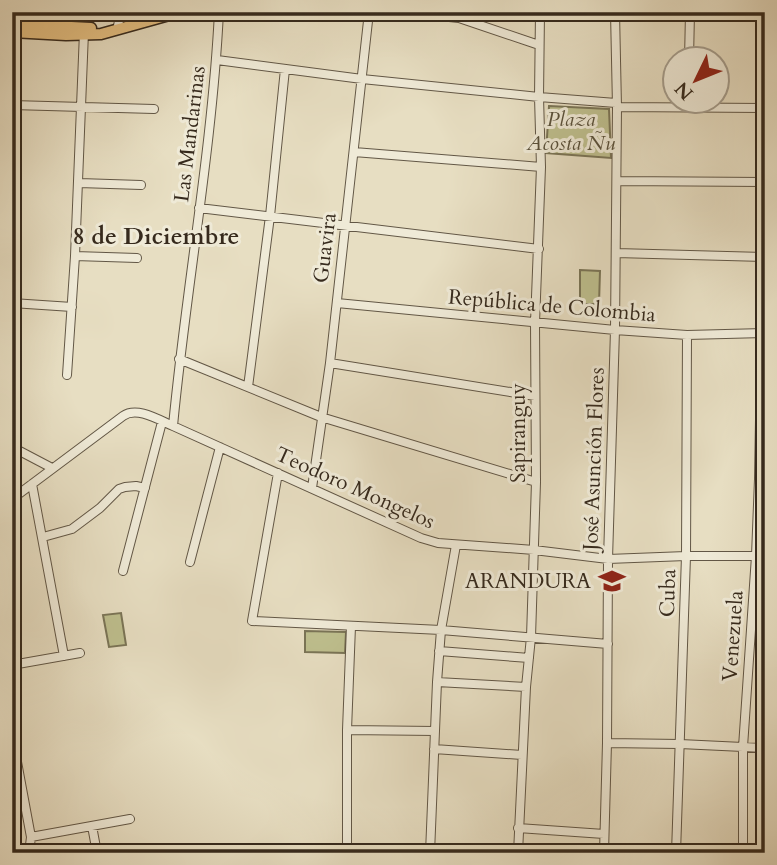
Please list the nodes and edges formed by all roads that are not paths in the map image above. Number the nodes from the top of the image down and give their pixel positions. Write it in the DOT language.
graph roads {
  1 [pos="21,12"];
  2 [pos="155,12"];
  3 [pos="180,12"];
  4 [pos="219,12"];
  5 [pos="369,12"];
  6 [pos="400,12"];
  7 [pos="540,12"];
  8 [pos="615,12"];
  9 [pos="690,12"];
  10 [pos="119,21"];
  11 [pos="13,28"];
  12 [pos="84,32"];
  13 [pos="538,45"];
  14 [pos="689,46"];
  15 [pos="217,60"];
  16 [pos="285,69"];
  17 [pos="362,79"];
  18 [pos="539,97"];
  19 [pos="12,104"];
  20 [pos="662,104"];
  21 [pos="617,105"];
  22 [pos="732,106"];
  23 [pos="81,108"];
  24 [pos="765,108"];
  25 [pos="154,109"];
  26 [pos="765,128"];
  27 [pos="354,152"];
  28 [pos="541,167"];
  29 [pos="617,181"];
  30 [pos="764,182"];
  31 [pos="79,183"];
  32 [pos="141,185"];
  33 [pos="200,208"];
  34 [pos="270,216"];
  35 [pos="346,225"];
  36 [pos="539,248"];
  37 [pos="616,253"];
  38 [pos="75,256"];
  39 [pos="764,257"];
  40 [pos="137,258"];
  41 [pos="12,303"];
  42 [pos="337,303"];
  43 [pos="72,307"];
  44 [pos="535,323"];
  45 [pos="615,330"];
  46 [pos="763,333"];
  47 [pos="687,335"];
  48 [pos="179,359"];
  49 [pos="330,363"];
  50 [pos="67,374"];
  51 [pos="248,387"];
  52 [pos="535,396"];
  53 [pos="762,407"];
  54 [pos="321,417"];
  55 [pos="162,422"];
  56 [pos="173,426"];
  57 [pos="12,447"];
  58 [pos="220,447"];
  59 [pos="52,468"];
  60 [pos="278,473"];
  61 [pos="762,480"];
  62 [pos="536,482"];
  63 [pos="32,484"];
  64 [pos="145,488"];
  65 [pos="312,488"];
  66 [pos="12,499"];
  67 [pos="43,537"];
  68 [pos="456,545"];
  69 [pos="534,550"];
  70 [pos="686,556"];
  71 [pos="761,556"];
  72 [pos="608,559"];
  73 [pos="190,562"];
  74 [pos="123,571"];
  75 [pos="351,626"];
  76 [pos="441,631"];
  77 [pos="531,637"];
  78 [pos="608,644"];
  79 [pos="439,651"];
  80 [pos="80,653"];
  81 [pos="64,656"];
  82 [pos="529,658"];
  83 [pos="12,665"];
  84 [pos="437,682"];
  85 [pos="526,687"];
  86 [pos="348,730"];
  87 [pos="435,731"];
  88 [pos="12,735"];
  89 [pos="607,743"];
  90 [pos="680,744"];
  91 [pos="744,747"];
  92 [pos="765,748"];
  93 [pos="434,749"];
  94 [pos="522,755"];
  95 [pos="17,782"];
  96 [pos="130,819"];
  97 [pos="92,826"];
  98 [pos="518,828"];
  99 [pos="604,834"];
  100 [pos="30,837"];
  101 [pos="12,850"];
  102 [pos="29,851"];
  103 [pos="97,853"];
  104 [pos="347,853"];
  105 [pos="430,853"];
  106 [pos="518,853"];
  107 [pos="604,853"];
  108 [pos="676,853"];
  109 [pos="743,853"];
  1 -- 11 [label="street"];
  2 -- 10 [label="main road"];
  3 -- 10 [label="main road"];
  4 -- 15 [label="street, Las Mandarinas"];
  5 -- 17 [label="street, Guavira"];
  6 -- 13 [label="street"];
  7 -- 13 [label="street, Sapiranguy"];
  8 -- 21 [label="street, José Asunción Flores"];
  9 -- 14 [label="street"];
  10 -- 12 [label="main road"];
  11 -- 12 [label="main road"];
  12 -- 23 [label="street"];
  13 -- 18 [label="street, Sapiranguy"];
  15 -- 16 [label="street"];
  15 -- 33 [label="street, Las Mandarinas"];
  16 -- 17 [label="street"];
  16 -- 34 [label="street"];
  17 -- 18 [label="street"];
  17 -- 27 [label="street, Guavira"];
  18 -- 21 [label="street"];
  18 -- 28 [label="street, Sapiranguy"];
  19 -- 23 [label="street"];
  20 -- 21 [label="street"];
  21 -- 29 [label="street, José Asunción Flores"];
  22 -- 24 [label="street"];
  23 -- 25 [label="street"];
  23 -- 31 [label="street"];
  26 -- 30 [label="street, Venezuela"];
  27 -- 28 [label="street"];
  27 -- 35 [label="street, Guavira"];
  28 -- 36 [label="street, Sapiranguy"];
  29 -- 30 [label="street"];
  29 -- 37 [label="street, José Asunción Flores"];
  30 -- 39 [label="street, Venezuela"];
  31 -- 32 [label="street"];
  31 -- 38 [label="street"];
  33 -- 34 [label="street"];
  33 -- 48 [label="street, Las Mandarinas"];
  34 -- 35 [label="street"];
  34 -- 51 [label="street"];
  35 -- 36 [label="street"];
  35 -- 42 [label="street, Guavira"];
  36 -- 44 [label="street, Sapiranguy"];
  37 -- 39 [label="street"];
  37 -- 45 [label="street, José Asunción Flores"];
  38 -- 40 [label="street"];
  38 -- 43 [label="street"];
  39 -- 46 [label="street, Venezuela"];
  41 -- 43 [label="street"];
  42 -- 44 [label="street, República de Colombia"];
  42 -- 49 [label="street, Guavira"];
  43 -- 50 [label="street"];
  44 -- 45 [label="street, República de Colombia"];
  44 -- 52 [label="street, Sapiranguy"];
  45 -- 47 [label="street, República de Colombia"];
  45 -- 72 [label="street, José Asunción Flores"];
  46 -- 47 [label="street, República de Colombia"];
  46 -- 53 [label="street, Venezuela"];
  47 -- 70 [label="street, Cuba"];
  48 -- 51 [label="street"];
  48 -- 56 [label="street, Las Mandarinas"];
  49 -- 52 [label="street"];
  49 -- 54 [label="street, Guavira"];
  51 -- 54 [label="street"];
  52 -- 62 [label="street, Sapiranguy"];
  53 -- 61 [label="street, Venezuela"];
  54 -- 62 [label="street"];
  54 -- 65 [label="street, Guavira"];
  55 -- 56 [label="street, Teodoro Mongelos"];
  55 -- 59 [label="street, Teodoro Mongelos"];
  55 -- 64 [label="street"];
  56 -- 58 [label="street, Teodoro Mongelos"];
  57 -- 59 [label="street"];
  58 -- 60 [label="street, Teodoro Mongelos"];
  58 -- 73 [label="street"];
  59 -- 63 [label="street, Teodoro Mongelos"];
  60 -- 65 [label="street, Teodoro Mongelos"];
  60 -- 75 [label="street"];
  61 -- 71 [label="street, Venezuela"];
  62 -- 69 [label="street, Sapiranguy"];
  63 -- 66 [label="street, Teodoro Mongelos"];
  63 -- 67 [label="street"];
  64 -- 67 [label="street"];
  64 -- 74 [label="street"];
  65 -- 68 [label="street, Teodoro Mongelos"];
  67 -- 81 [label="street"];
  68 -- 69 [label="street, Teodoro Mongelos"];
  68 -- 76 [label="street"];
  69 -- 72 [label="street, Teodoro Mongelos"];
  69 -- 77 [label="street, Sapiranguy"];
  70 -- 71 [label="street, Teodoro Mongelos"];
  70 -- 72 [label="street, Teodoro Mongelos"];
  70 -- 90 [label="street, Cuba"];
  71 -- 91 [label="street, Venezuela"];
  72 -- 78 [label="street, José Asunción Flores"];
  75 -- 76 [label="street"];
  75 -- 86 [label="street"];
  76 -- 77 [label="street"];
  76 -- 79 [label="street"];
  77 -- 78 [label="street"];
  77 -- 82 [label="street, Sapiranguy"];
  78 -- 89 [label="street, José Asunción Flores"];
  79 -- 82 [label="street"];
  79 -- 84 [label="street"];
  80 -- 81 [label="street"];
  81 -- 83 [label="street"];
  82 -- 85 [label="street, Sapiranguy"];
  84 -- 85 [label="street"];
  84 -- 87 [label="street"];
  85 -- 94 [label="street, Sapiranguy"];
  86 -- 87 [label="street"];
  86 -- 104 [label="street"];
  87 -- 93 [label="street"];
  88 -- 95 [label="street"];
  89 -- 90 [label="street"];
  89 -- 99 [label="street, José Asunción Flores"];
  90 -- 91 [label="street"];
  90 -- 108 [label="street, Cuba"];
  91 -- 92 [label="street"];
  91 -- 109 [label="street, Venezuela"];
  93 -- 94 [label="street"];
  93 -- 105 [label="street"];
  94 -- 98 [label="street, Sapiranguy"];
  95 -- 100 [label="street"];
  96 -- 97 [label="street"];
  97 -- 100 [label="street"];
  97 -- 103 [label="street"];
  98 -- 99 [label="street"];
  98 -- 106 [label="street, Sapiranguy"];
  99 -- 107 [label="street, José Asunción Flores"];
  100 -- 102 [label="street"];
  101 -- 102 [label="street"];
}
